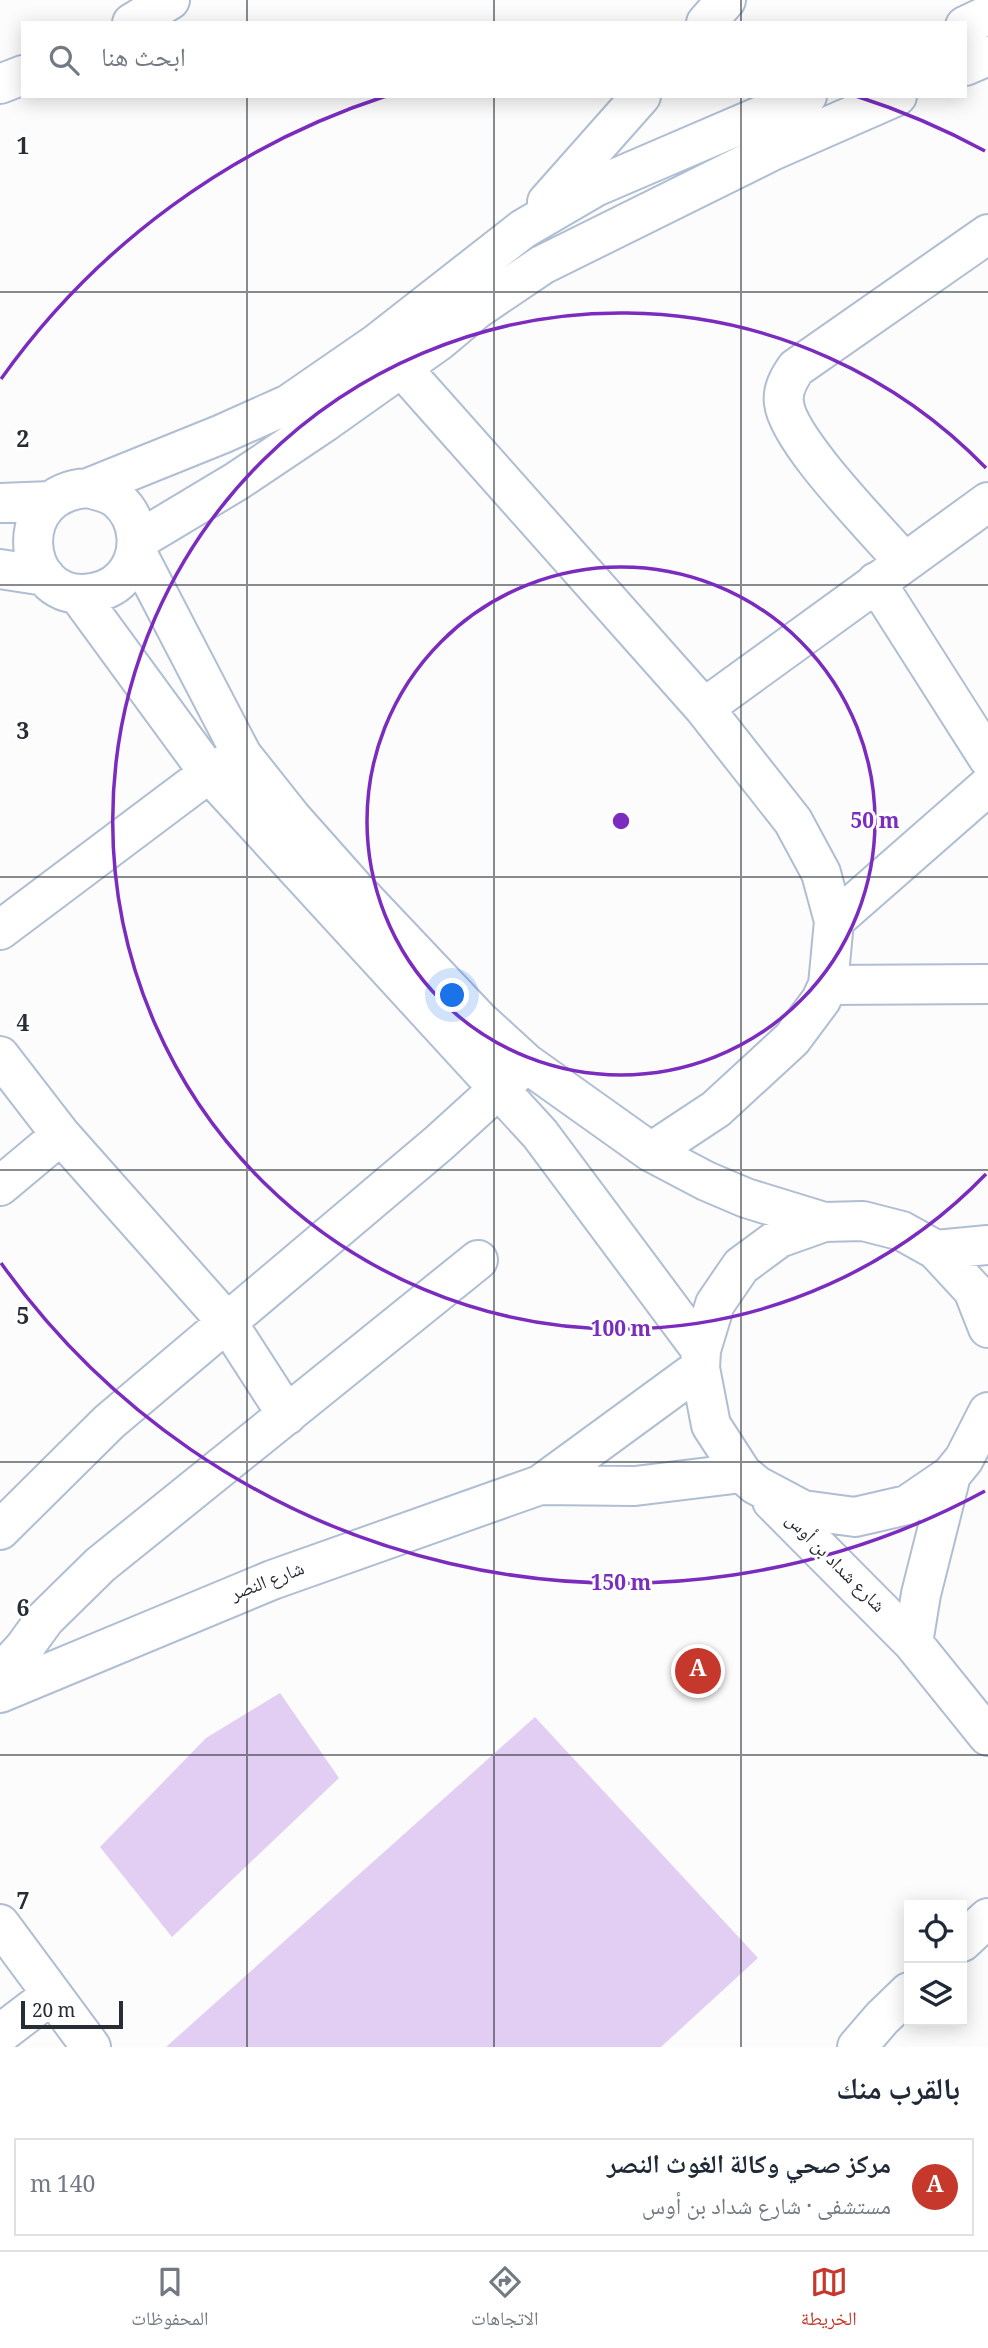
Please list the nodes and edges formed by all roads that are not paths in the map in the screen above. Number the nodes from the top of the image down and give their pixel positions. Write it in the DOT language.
graph roads {
  1 [pos="170,0"];
  2 [pos="726,0"];
  3 [pos="988,15"];
  4 [pos="135,21"];
  5 [pos="708,21"];
  6 [pos="967,25"];
  7 [pos="988,56"];
  8 [pos="967,65"];
  9 [pos="21,76"];
  10 [pos="0,84"];
  11 [pos="639,98"];
  12 [pos="802,98"];
  13 [pos="892,98"];
  14 [pos="523,229"];
  15 [pos="988,234"];
  16 [pos="389,355"];
  17 [pos="88,488"];
  18 [pos="51,501"];
  19 [pos="988,502"];
  20 [pos="0,503"];
  21 [pos="137,546"];
  22 [pos="0,569"];
  23 [pos="890,572"];
  24 [pos="45,576"];
  25 [pos="78,594"];
  26 [pos="704,708"];
  27 [pos="242,755"];
  28 [pos="988,758"];
  29 [pos="208,773"];
  30 [pos="988,786"];
  31 [pos="834,921"];
  32 [pos="0,930"];
  33 [pos="988,984"];
  34 [pos="828,985"];
  35 [pos="0,1056"];
  36 [pos="526,1063"];
  37 [pos="498,1091"];
  38 [pos="716,1108"];
  39 [pos="61,1135"];
  40 [pos="651,1152"];
  41 [pos="706,1181"];
  42 [pos="0,1186"];
  43 [pos="824,1222"];
  44 [pos="988,1245"];
  45 [pos="936,1250"];
  46 [pos="478,1260"];
  47 [pos="227,1322"];
  48 [pos="988,1328"];
  49 [pos="701,1359"];
  50 [pos="988,1412"];
  51 [pos="287,1415"];
  52 [pos="968,1466"];
  53 [pos="749,1479"];
  54 [pos="540,1485"];
  55 [pos="0,1530"];
  56 [pos="913,1643"];
  57 [pos="0,1674"];
  58 [pos="0,1693"];
  59 [pos="988,1736"];
  60 [pos="988,1918"];
  61 [pos="0,1924"];
  62 [pos="967,1937"];
  63 [pos="51,1995"];
  64 [pos="904,1997"];
  65 [pos="0,2034"];
  66 [pos="91,2047"];
  67 [pos="858,2047"];
  1 -- 4 [label="street"];
  2 -- 5 [label="street"];
  3 -- 6 [label="street"];
  7 -- 8 [label="street"];
  9 -- 10 [label="street"];
  11 -- 14 [label="street"];
  12 -- 14 [label="street"];
  13 -- 16 [label="street"];
  14 -- 16 [label="street"];
  15 -- 23 [label="street"];
  16 -- 17 [label="street"];
  16 -- 21 [label="street"];
  16 -- 26 [label="street"];
  17 -- 18 [label="street"];
  17 -- 21 [label="street"];
  18 -- 20 [label="street"];
  18 -- 24 [label="street"];
  19 -- 23 [label="street"];
  21 -- 25 [label="street"];
  21 -- 27 [label="street"];
  22 -- 24 [label="street"];
  23 -- 26 [label="street"];
  23 -- 28 [label="street"];
  24 -- 25 [label="street"];
  25 -- 29 [label="street"];
  26 -- 31 [label="street"];
  27 -- 29 [label="street"];
  27 -- 36 [label="street"];
  29 -- 32 [label="street"];
  29 -- 37 [label="street"];
  30 -- 31 [label="street"];
  31 -- 34 [label="street"];
  33 -- 34 [label="street"];
  34 -- 38 [label="street"];
  35 -- 39 [label="street"];
  36 -- 37 [label="street"];
  36 -- 40 [label="street"];
  37 -- 47 [label="street"];
  37 -- 49 [label="street"];
  38 -- 40 [label="street"];
  38 -- 41 [label="street"];
  39 -- 42 [label="street"];
  39 -- 47 [label="street"];
  40 -- 41 [label="street"];
  41 -- 43 [label="street"];
  43 -- 45 [label="street"];
  43 -- 49 [label="street"];
  44 -- 45 [label="street"];
  45 -- 48 [label="street"];
  46 -- 51 [label="street"];
  47 -- 51 [label="street"];
  47 -- 55 [label="street"];
  49 -- 53 [label="street, شارع شداد بن أوس"];
  49 -- 54 [label="street, شارع النصر"];
  50 -- 52 [label="street"];
  51 -- 57 [label="street"];
  52 -- 53 [label="street"];
  52 -- 56 [label="street"];
  53 -- 54 [label="street, شارع النصر"];
  53 -- 56 [label="street, شارع شداد بن أوس"];
  54 -- 58 [label="street, شارع النصر"];
  56 -- 59 [label="street, شارع شداد بن أوس"];
  60 -- 62 [label="street"];
  61 -- 63 [label="street"];
  63 -- 65 [label="street"];
  63 -- 66 [label="street"];
  64 -- 67 [label="street"];
}
